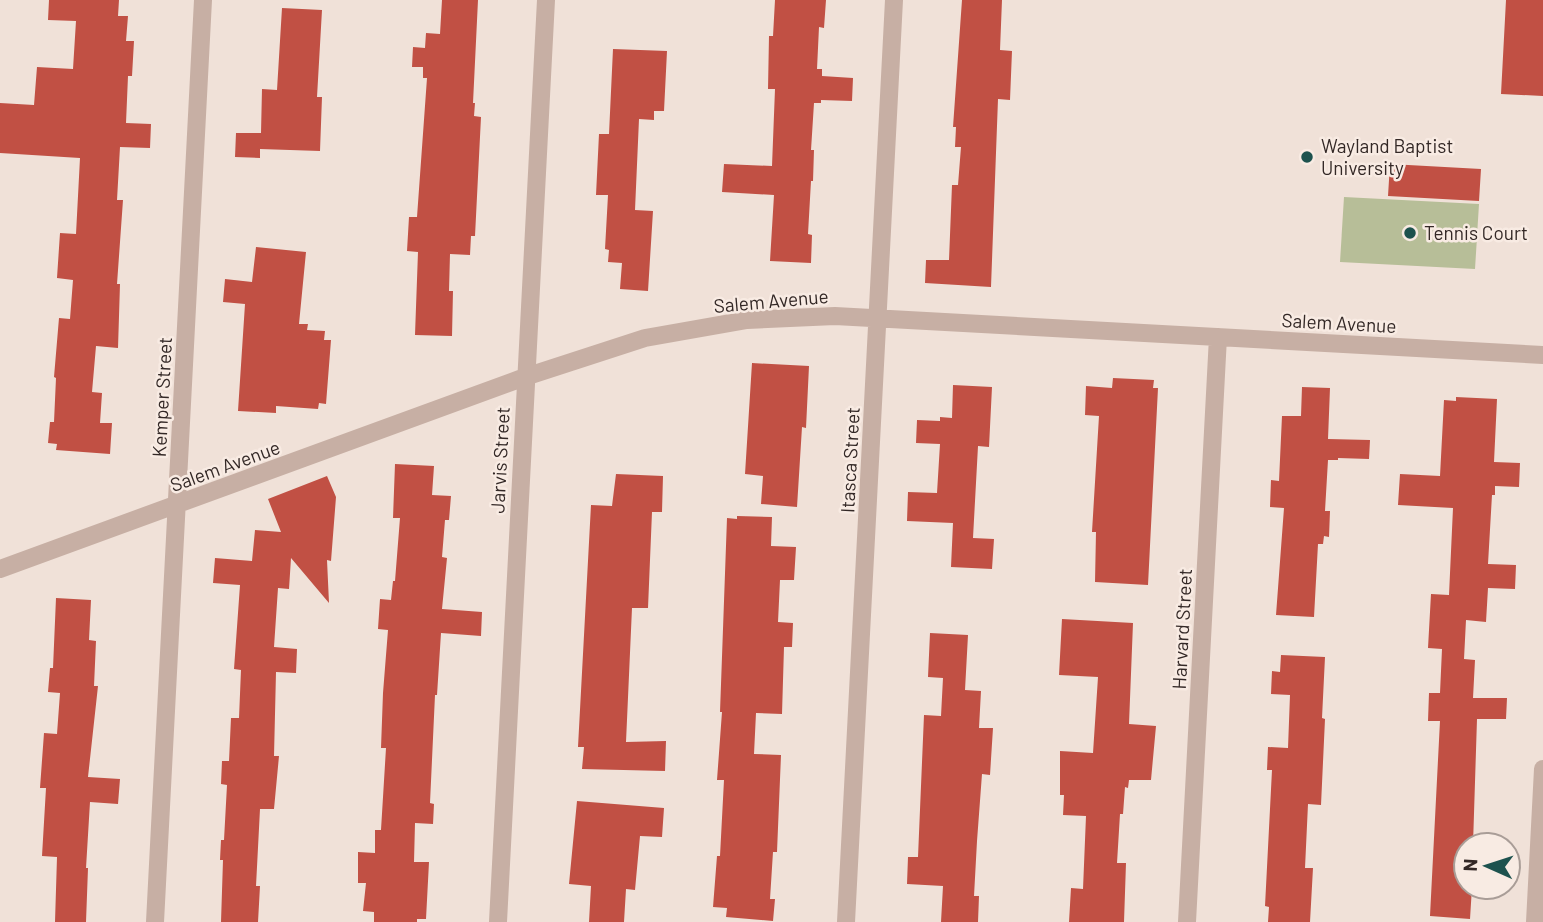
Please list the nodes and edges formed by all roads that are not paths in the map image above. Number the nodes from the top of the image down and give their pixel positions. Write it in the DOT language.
graph roads {
  1 [pos="203,0"];
  2 [pos="546,0"];
  3 [pos="894,0"];
  4 [pos="878,319"];
  5 [pos="1218,337"];
  6 [pos="1543,355"];
  7 [pos="525,377"];
  8 [pos="177,506"];
  9 [pos="0,569"];
  10 [pos="1543,769"];
  11 [pos="155,922"];
  12 [pos="498,922"];
  13 [pos="846,922"];
  14 [pos="1187,922"];
  15 [pos="1535,922"];
  1 -- 8 [label="street, Kemper Street"];
  2 -- 7 [label="street, Jarvis Street"];
  3 -- 4 [label="street, Itasca Street"];
  4 -- 5 [label="street, Salem Avenue"];
  4 -- 7 [label="street, Salem Avenue"];
  4 -- 13 [label="street, Itasca Street"];
  5 -- 6 [label="street, Salem Avenue"];
  5 -- 14 [label="street, Harvard Street"];
  7 -- 8 [label="street, Salem Avenue"];
  7 -- 12 [label="street, Jarvis Street"];
  8 -- 9 [label="street, Salem Avenue"];
  8 -- 11 [label="street, Kemper Street"];
  10 -- 15 [label="street"];
}
